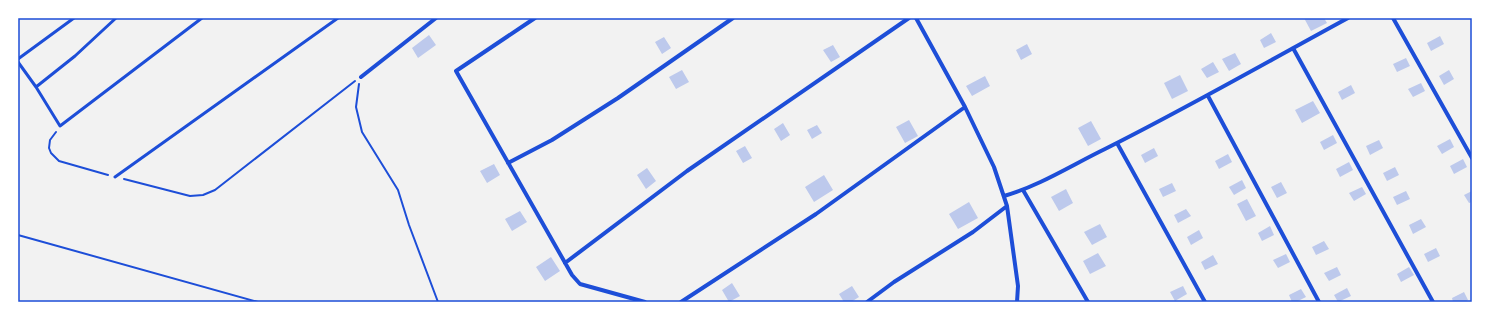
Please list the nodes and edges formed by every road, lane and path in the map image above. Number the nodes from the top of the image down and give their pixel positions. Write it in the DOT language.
graph roads {
  1 [pos="74,18"];
  2 [pos="116,18"];
  3 [pos="202,18"];
  4 [pos="338,18"];
  5 [pos="436,18"];
  6 [pos="534,18"];
  7 [pos="734,18"];
  8 [pos="909,18"];
  9 [pos="916,18"];
  10 [pos="1348,18"];
  11 [pos="1393,18"];
  12 [pos="1293,48"];
  13 [pos="18,59"];
  14 [pos="18,62"];
  15 [pos="361,77"];
  16 [pos="36,87"];
  17 [pos="1208,96"];
  18 [pos="965,107"];
  19 [pos="60,126"];
  20 [pos="1118,143"];
  21 [pos="1472,158"];
  22 [pos="508,163"];
  23 [pos="115,177"];
  24 [pos="1022,190"];
  25 [pos="1004,196"];
  26 [pos="1007,206"];
  27 [pos="18,235"];
  28 [pos="565,262"];
  29 [pos="258,302"];
  30 [pos="438,302"];
  31 [pos="645,302"];
  32 [pos="681,302"];
  33 [pos="867,302"];
  34 [pos="1017,302"];
  35 [pos="1088,302"];
  36 [pos="1206,302"];
  37 [pos="1319,302"];
  38 [pos="1432,302"];
  1 -- 13 [label="lane"];
  2 -- 16 [label="lane"];
  3 -- 19 [label="lane"];
  4 -- 23 [label="lane"];
  5 -- 15 [label="street"];
  6 -- 22 [label="street"];
  7 -- 22 [label="street"];
  8 -- 28 [label="street"];
  9 -- 18 [label="street"];
  10 -- 12 [label="street"];
  11 -- 21 [label="street"];
  12 -- 17 [label="street"];
  12 -- 38 [label="street"];
  14 -- 16 [label="lane"];
  15 -- 23 [label="path"];
  15 -- 30 [label="path"];
  16 -- 19 [label="lane"];
  17 -- 20 [label="street"];
  17 -- 37 [label="street"];
  18 -- 25 [label="street"];
  18 -- 32 [label="street"];
  19 -- 23 [label="path"];
  20 -- 24 [label="street"];
  20 -- 36 [label="street"];
  22 -- 28 [label="street"];
  24 -- 25 [label="street"];
  24 -- 35 [label="street"];
  25 -- 26 [label="street"];
  26 -- 33 [label="street"];
  26 -- 34 [label="street"];
  27 -- 29 [label="path"];
  28 -- 31 [label="street"];
}
